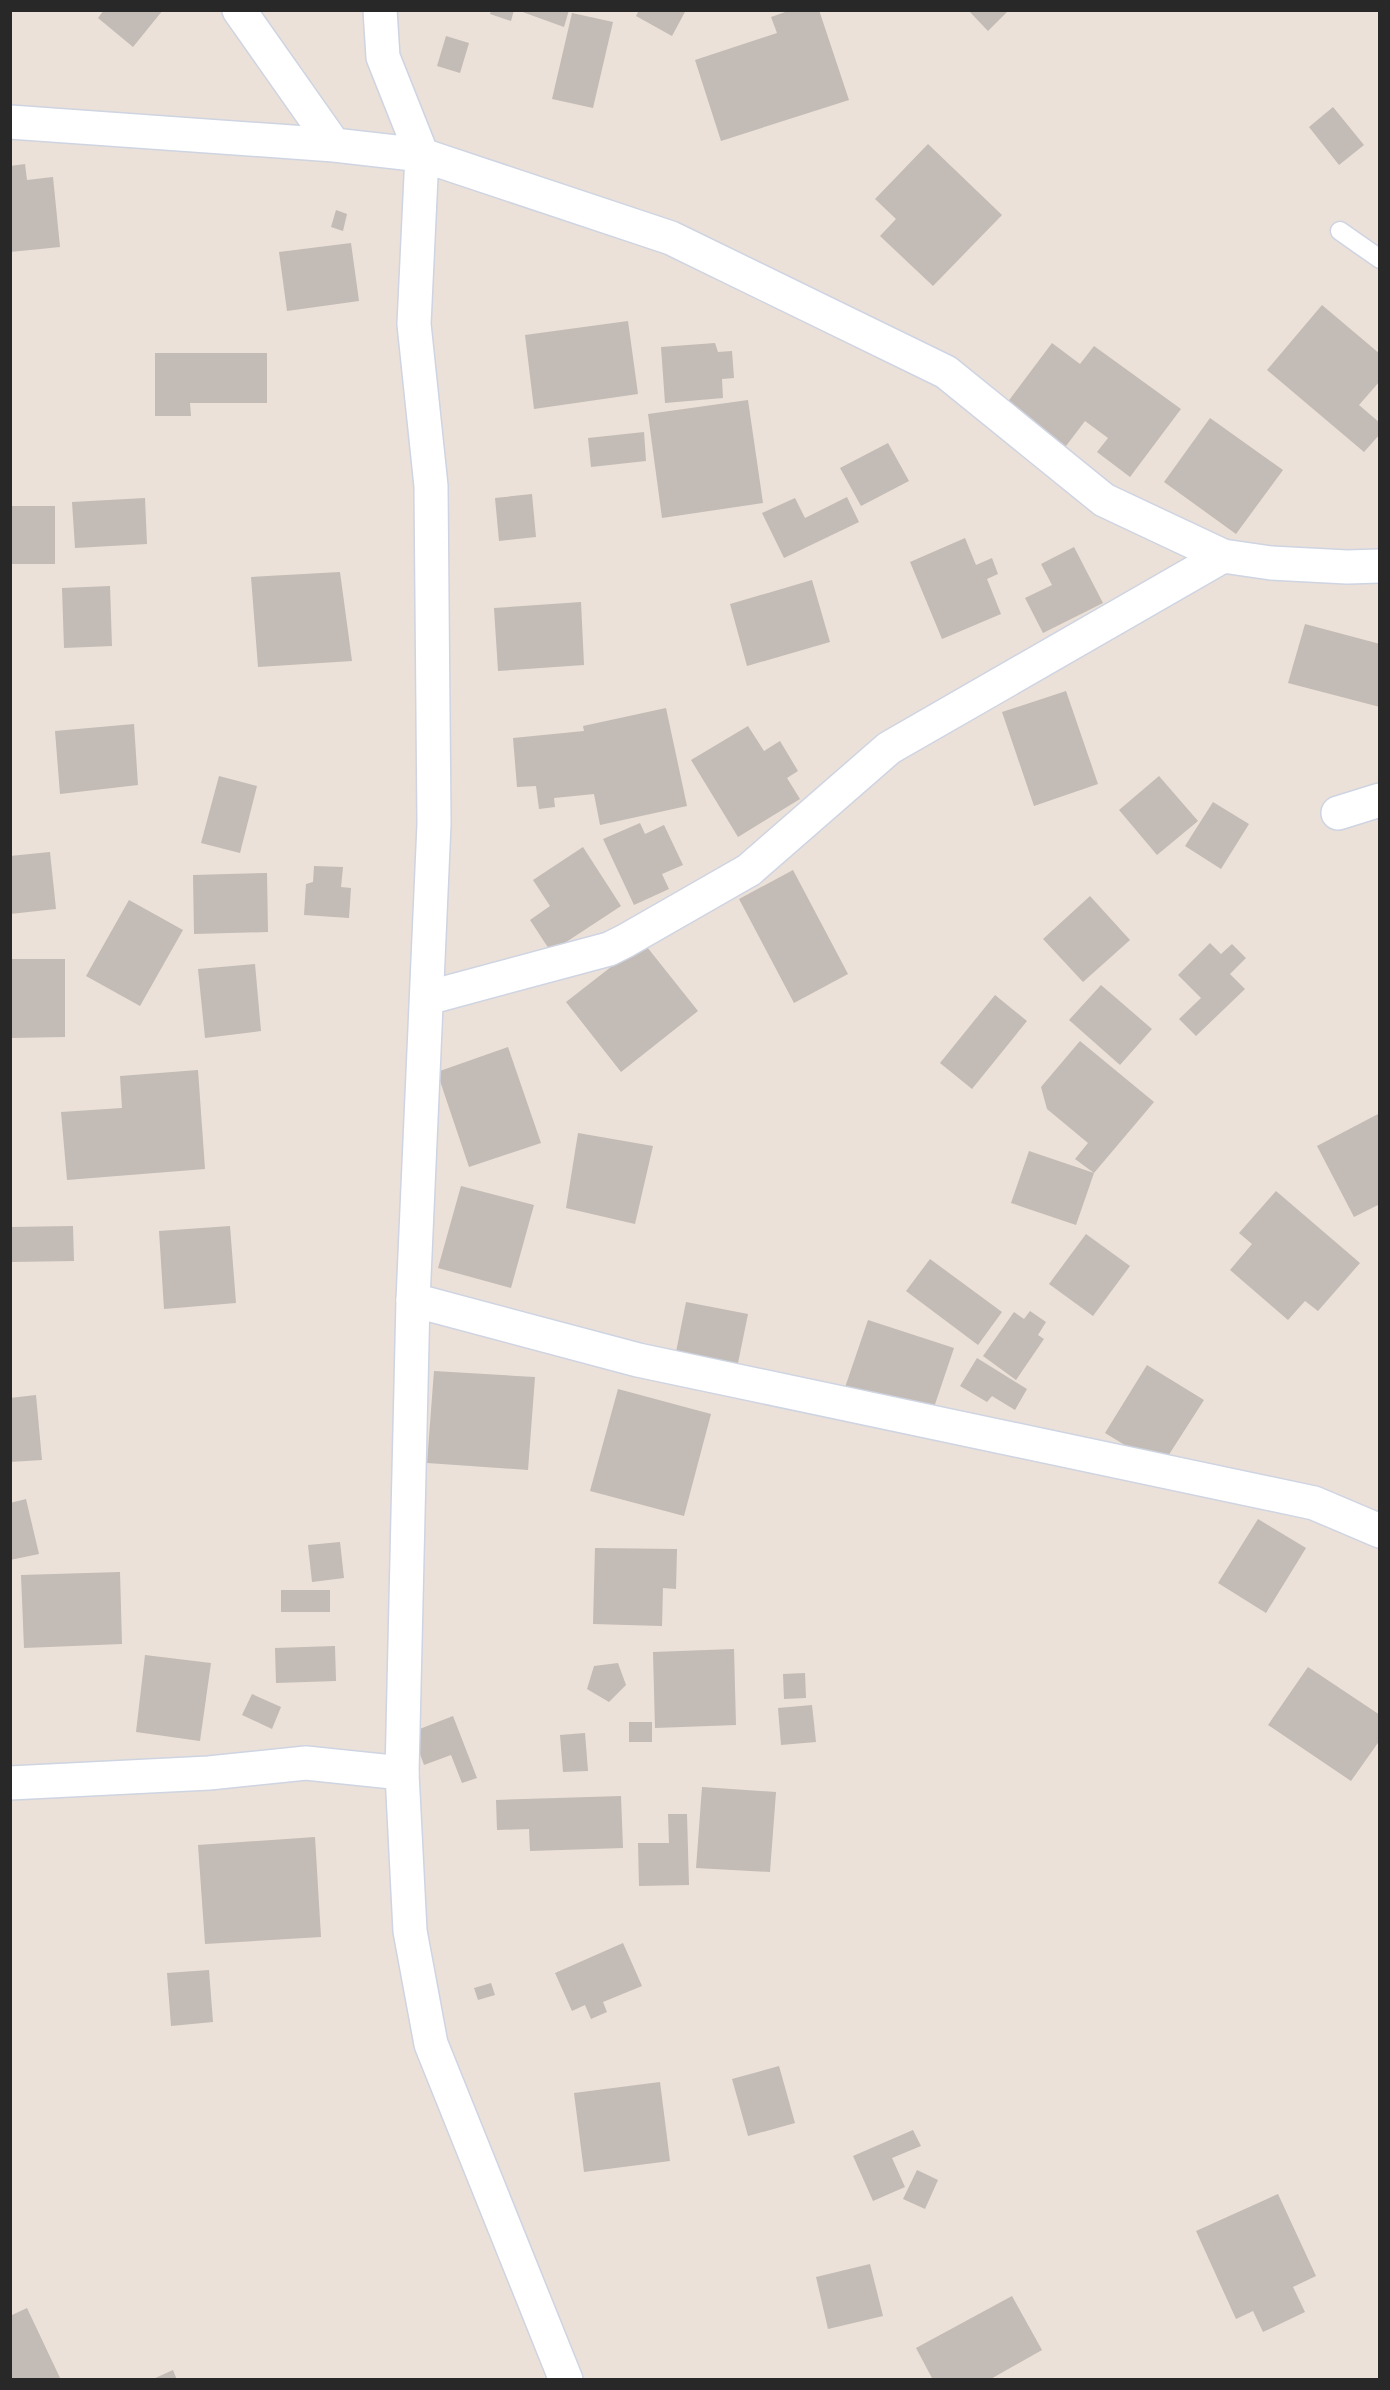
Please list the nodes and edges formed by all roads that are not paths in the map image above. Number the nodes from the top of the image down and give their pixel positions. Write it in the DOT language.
graph roads {
  1 [pos="238,10"];
  2 [pos="380,10"];
  3 [pos="10,122"];
  4 [pos="334,145"];
  5 [pos="422,155"];
  6 [pos="1340,231"];
  7 [pos="1380,259"];
  8 [pos="1223,556"];
  9 [pos="1380,566"];
  10 [pos="1380,800"];
  11 [pos="1338,813"];
  12 [pos="427,998"];
  13 [pos="413,1300"];
  14 [pos="1380,1532"];
  15 [pos="402,1773"];
  16 [pos="10,1783"];
  17 [pos="566,2379"];
  1 -- 4 [label="street"];
  2 -- 5 [label="street"];
  3 -- 4 [label="street"];
  4 -- 5 [label="street"];
  5 -- 8 [label="street"];
  5 -- 12 [label="street"];
  6 -- 7 [label="lane"];
  8 -- 9 [label="street"];
  8 -- 12 [label="street"];
  10 -- 11 [label="street"];
  12 -- 13 [label="street"];
  13 -- 14 [label="street"];
  13 -- 15 [label="street"];
  15 -- 16 [label="street"];
  15 -- 17 [label="street"];
}
